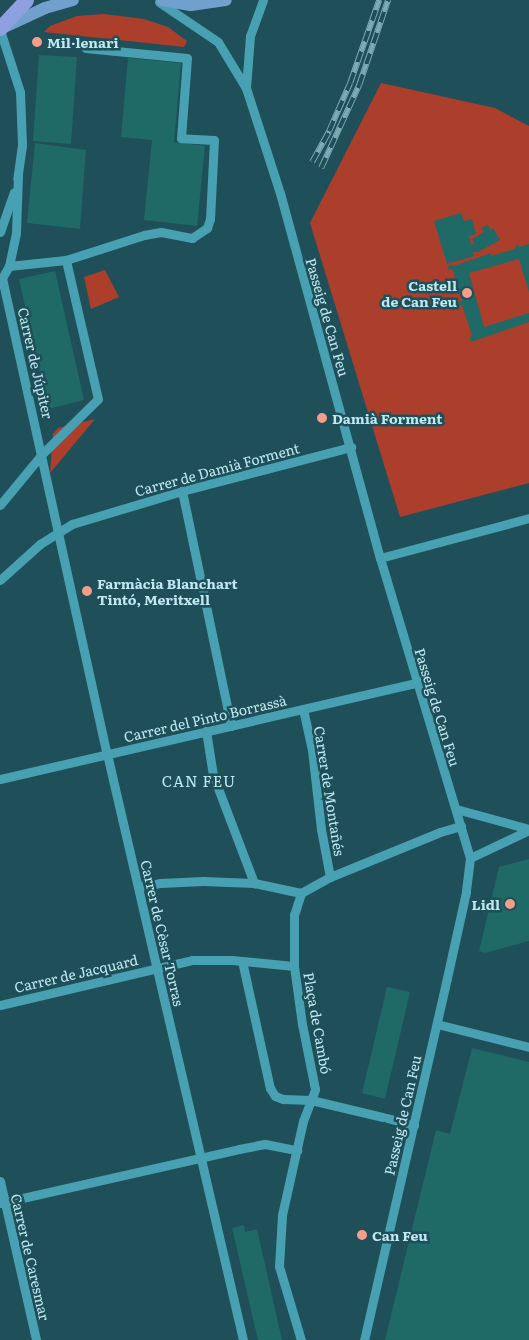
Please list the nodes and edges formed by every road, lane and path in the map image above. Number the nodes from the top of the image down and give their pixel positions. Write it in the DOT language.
graph roads {
  1 [pos="26,0"];
  2 [pos="73,0"];
  3 [pos="157,0"];
  4 [pos="162,0"];
  5 [pos="226,0"];
  6 [pos="263,0"];
  7 [pos="0,29"];
  8 [pos="84,48"];
  9 [pos="246,88"];
  10 [pos="18,175"];
  11 [pos="0,232"];
  12 [pos="66,260"];
  13 [pos="10,266"];
  14 [pos="1,278"];
  15 [pos="351,447"];
  16 [pos="42,454"];
  17 [pos="182,491"];
  18 [pos="0,505"];
  19 [pos="529,518"];
  20 [pos="57,531"];
  21 [pos="380,558"];
  22 [pos="0,580"];
  23 [pos="416,683"];
  24 [pos="303,709"];
  25 [pos="231,726"];
  26 [pos="206,731"];
  27 [pos="106,754"];
  28 [pos="0,779"];
  29 [pos="456,810"];
  30 [pos="461,826"];
  31 [pos="529,830"];
  32 [pos="470,858"];
  33 [pos="330,877"];
  34 [pos="254,883"];
  35 [pos="138,887"];
  36 [pos="301,893"];
  37 [pos="242,961"];
  38 [pos="294,966"];
  39 [pos="157,968"];
  40 [pos="0,1005"];
  41 [pos="437,1024"];
  42 [pos="529,1047"];
  43 [pos="312,1100"];
  44 [pos="414,1124"];
  45 [pos="297,1150"];
  46 [pos="202,1158"];
  47 [pos="0,1181"];
  48 [pos="2,1203"];
  49 [pos="36,1340"];
  50 [pos="243,1340"];
  51 [pos="301,1340"];
  52 [pos="364,1340"];
  1 -- 7 [label="highway"];
  2 -- 7 [label="main road"];
  3 -- 9 [label="street"];
  4 -- 5 [label="main road"];
  6 -- 9 [label="street"];
  7 -- 10 [label="street"];
  8 -- 12 [label="street"];
  9 -- 15 [label="street, Passeig de Can Feu"];
  10 -- 11 [label="street"];
  10 -- 13 [label="street"];
  12 -- 13 [label="street"];
  12 -- 16 [label="street"];
  13 -- 14 [label="street, Carrer de Júpiter"];
  14 -- 16 [label="street, Carrer de Júpiter"];
  15 -- 17 [label="street, Carrer de Damià Forment"];
  15 -- 21 [label="street, Passeig de Can Feu"];
  16 -- 18 [label="street"];
  16 -- 20 [label="street, Carrer de Júpiter"];
  17 -- 20 [label="street, Carrer de Damià Forment"];
  17 -- 25 [label="street"];
  19 -- 21 [label="street"];
  20 -- 22 [label="street, Carrer de Damià Forment"];
  20 -- 27 [label="street, Carrer de Cèsar Torras"];
  21 -- 23 [label="street, Passeig de Can Feu"];
  23 -- 24 [label="street, Carrer del Pinto Borrassà"];
  23 -- 29 [label="street, Passeig de Can Feu"];
  24 -- 25 [label="street, Carrer del Pinto Borrassà"];
  24 -- 33 [label="street, Carrer de Montañés"];
  25 -- 26 [label="street, Carrer del Pinto Borrassà"];
  26 -- 27 [label="street, Carrer del Pinto Borrassà"];
  26 -- 34 [label="street"];
  27 -- 28 [label="street, Carrer del Pinto Borrassà"];
  27 -- 35 [label="street, Carrer de Cèsar Torras"];
  29 -- 30 [label="street, Passeig de Can Feu"];
  29 -- 31 [label="street"];
  30 -- 32 [label="street, Passeig de Can Feu"];
  30 -- 33 [label="street"];
  31 -- 32 [label="street"];
  32 -- 41 [label="street, Passeig de Can Feu"];
  33 -- 36 [label="street"];
  34 -- 35 [label="street"];
  34 -- 36 [label="street"];
  35 -- 39 [label="street, Carrer de Cèsar Torras"];
  36 -- 38 [label="street, Plaça de Cambó"];
  37 -- 38 [label="street, Carrer de Jacquard"];
  37 -- 39 [label="street, Carrer de Jacquard"];
  37 -- 43 [label="street"];
  38 -- 43 [label="street, Plaça de Cambó"];
  39 -- 40 [label="street, Carrer de Jacquard"];
  39 -- 46 [label="street, Carrer de Cèsar Torras"];
  41 -- 42 [label="street"];
  41 -- 44 [label="street, Passeig de Can Feu"];
  43 -- 44 [label="street"];
  43 -- 45 [label="street"];
  44 -- 52 [label="street, Passeig de Can Feu"];
  45 -- 46 [label="street"];
  45 -- 51 [label="street"];
  46 -- 48 [label="street"];
  46 -- 50 [label="street, Carrer de Cèsar Torras"];
  47 -- 48 [label="street, Carrer de Caresmar"];
  48 -- 49 [label="street, Carrer de Caresmar"];
}
